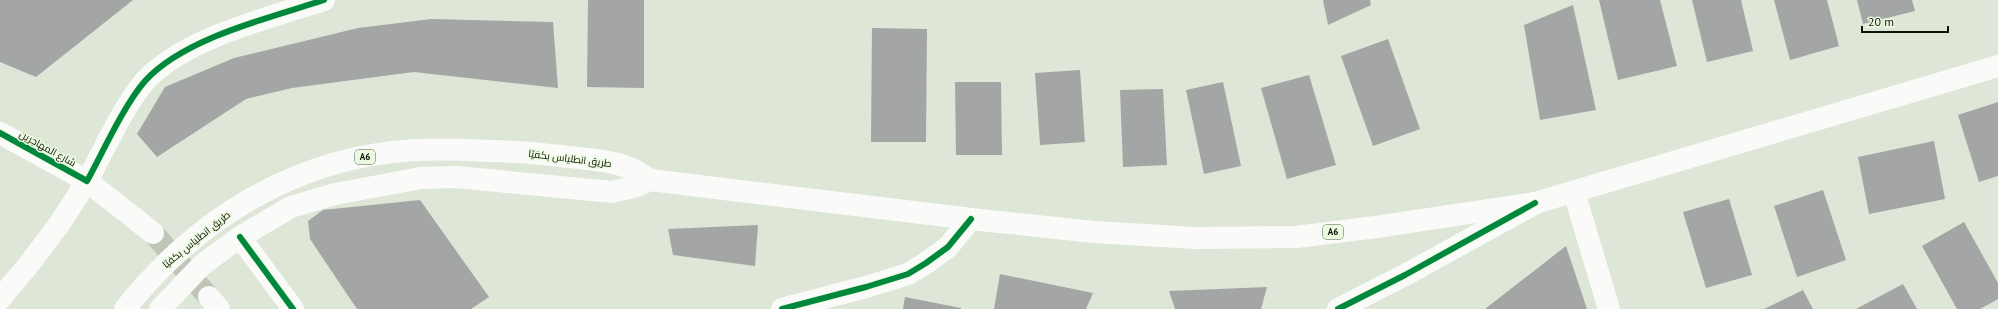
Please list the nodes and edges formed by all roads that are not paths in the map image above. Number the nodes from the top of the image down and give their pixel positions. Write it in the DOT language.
graph roads {
  1 [pos="324,0"];
  2 [pos="1998,66"];
  3 [pos="0,133"];
  4 [pos="650,180"];
  5 [pos="87,181"];
  6 [pos="1574,192"];
  7 [pos="1535,203"];
  8 [pos="971,219"];
  9 [pos="153,233"];
  10 [pos="240,236"];
  11 [pos="0,299"];
  12 [pos="125,309"];
  13 [pos="160,309"];
  14 [pos="293,309"];
  15 [pos="782,309"];
  16 [pos="1338,309"];
  17 [pos="1609,309"];
  1 -- 5 [label="main road"];
  2 -- 6 [label="main road, A6"];
  3 -- 5 [label="main road, شارع المهاجرين"];
  4 -- 8 [label="main road, A6"];
  4 -- 10 [label="main road, A6"];
  4 -- 12 [label="main road, طريق انطلياس بكفيّا / A6"];
  5 -- 9 [label="main road, شارع المهاجرين"];
  5 -- 11 [label="main road"];
  6 -- 7 [label="main road, A6"];
  6 -- 17 [label="main road"];
  7 -- 8 [label="main road, A6"];
  7 -- 16 [label="main road"];
  8 -- 15 [label="main road"];
  10 -- 13 [label="main road, A6"];
  10 -- 14 [label="main road"];
}
